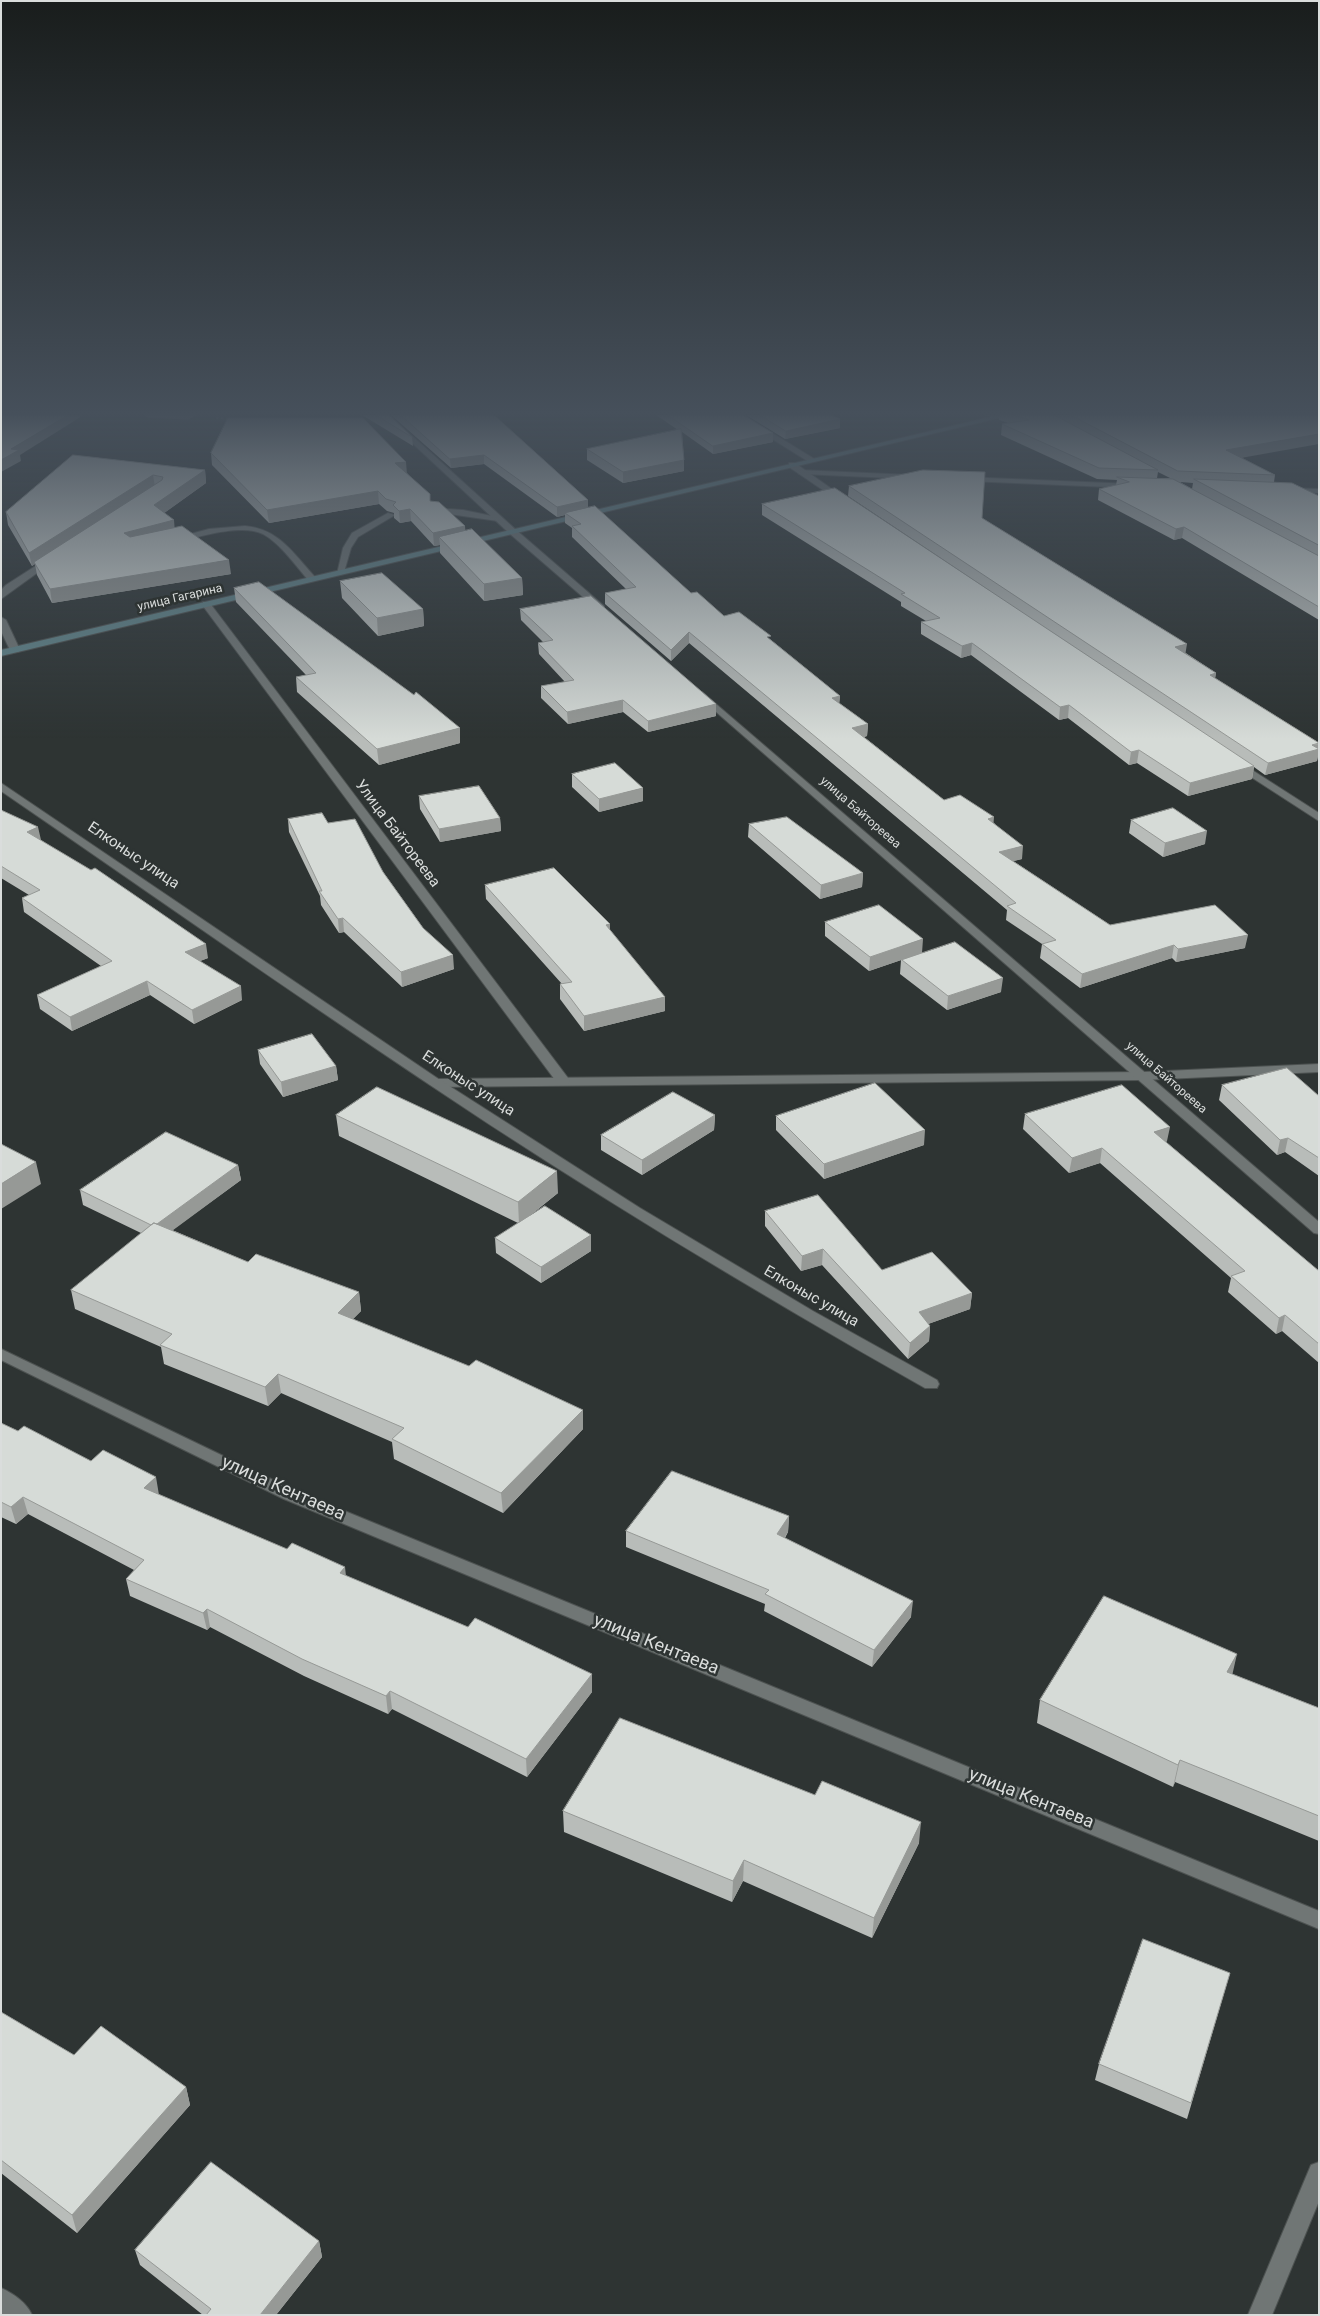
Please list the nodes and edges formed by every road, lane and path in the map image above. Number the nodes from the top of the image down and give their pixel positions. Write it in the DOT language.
graph roads {
  1 [pos="374,523"];
  2 [pos="503,523"];
  3 [pos="549,523"];
  4 [pos="512,532"];
  5 [pos="168,540"];
  6 [pos="59,555"];
  7 [pos="340,572"];
  8 [pos="312,579"];
  9 [pos="1,596"];
  10 [pos="206,604"];
  11 [pos="610,616"];
  12 [pos="1,620"];
  13 [pos="15,650"];
  14 [pos="1,653"];
  15 [pos="692,687"];
  16 [pos="1228,757"];
  17 [pos="1,786"];
  18 [pos="1319,818"];
  19 [pos="1319,1068"];
  20 [pos="1143,1076"];
  21 [pos="563,1081"];
  22 [pos="435,1083"];
  23 [pos="1319,1230"];
  24 [pos="1,1354"];
  25 [pos="931,1384"];
  26 [pos="1319,1920"];
  27 [pos="1319,2173"];
  28 [pos="1,2300"];
  29 [pos="20,2315"];
  30 [pos="1260,2315"];
  1 -- 7 [label="street"];
  2 -- 4 [label="street"];
  3 -- 4 [label="main road, улица Гагарина"];
  4 -- 7 [label="main road, улица Гагарина"];
  4 -- 11 [label="street"];
  5 -- 8 [label="street"];
  6 -- 9 [label="street"];
  7 -- 8 [label="main road, улица Гагарина"];
  8 -- 10 [label="main road, улица Гагарина"];
  10 -- 13 [label="main road, улица Гагарина"];
  10 -- 21 [label="street, Улица Байтореева"];
  12 -- 13 [label="street"];
  13 -- 14 [label="main road, улица Гагарина"];
  15 -- 20 [label="street, улица Байтореева"];
  16 -- 18 [label="street"];
  17 -- 22 [label="street, Елконыс улица"];
  19 -- 20 [label="street"];
  20 -- 21 [label="street"];
  20 -- 23 [label="street, улица Байтореева"];
  21 -- 22 [label="street"];
  22 -- 25 [label="street, Елконыс улица"];
  24 -- 26 [label="street, улица Кентаева"];
  27 -- 30 [label="street"];
  28 -- 29 [label="street"];
}
